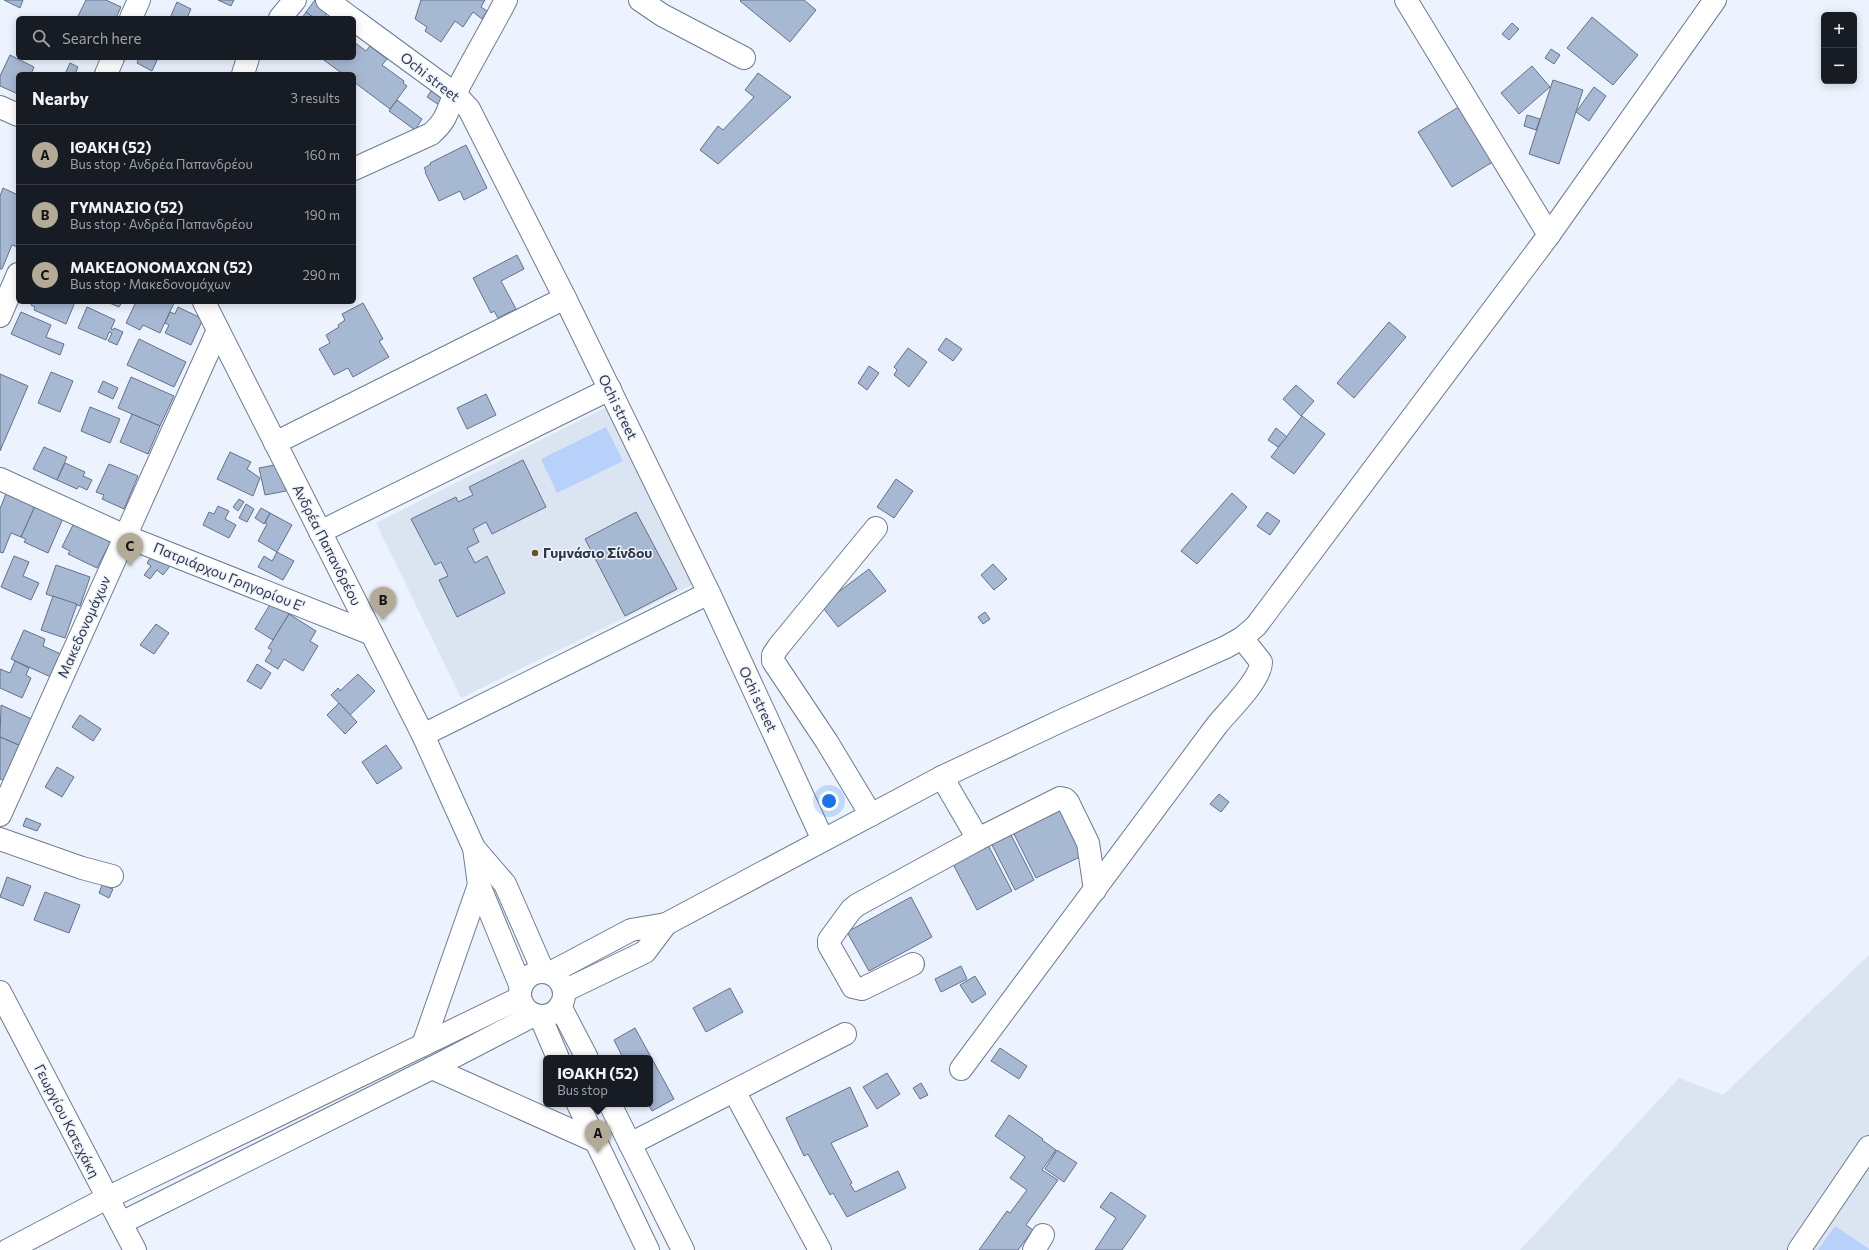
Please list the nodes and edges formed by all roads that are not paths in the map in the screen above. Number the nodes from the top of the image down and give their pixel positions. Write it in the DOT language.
graph roads {
  1 [pos="139,0"];
  2 [pos="294,0"];
  3 [pos="327,0"];
  4 [pos="506,0"];
  5 [pos="640,0"];
  6 [pos="1406,0"];
  7 [pos="1715,0"];
  8 [pos="132,16"];
  9 [pos="282,16"];
  10 [pos="348,16"];
  11 [pos="356,21"];
  12 [pos="744,58"];
  13 [pos="112,60"];
  14 [pos="247,60"];
  15 [pos="107,72"];
  16 [pos="244,72"];
  17 [pos="455,94"];
  18 [pos="0,107"];
  19 [pos="16,114"];
  20 [pos="356,168"];
  21 [pos="1550,235"];
  22 [pos="16,279"];
  23 [pos="565,298"];
  24 [pos="205,304"];
  25 [pos="0,316"];
  26 [pos="218,330"];
  27 [pos="610,389"];
  28 [pos="275,443"];
  29 [pos="0,479"];
  30 [pos="876,528"];
  31 [pos="320,532"];
  32 [pos="125,536"];
  33 [pos="709,593"];
  34 [pos="372,634"];
  35 [pos="1242,638"];
  36 [pos="423,735"];
  37 [pos="942,777"];
  38 [pos="0,815"];
  39 [pos="871,815"];
  40 [pos="0,839"];
  41 [pos="978,839"];
  42 [pos="822,840"];
  43 [pos="474,848"];
  44 [pos="112,876"];
  45 [pos="479,885"];
  46 [pos="1095,890"];
  47 [pos="666,924"];
  48 [pos="912,964"];
  49 [pos="546,972"];
  50 [pos="0,992"];
  51 [pos="520,992"];
  52 [pos="562,998"];
  53 [pos="537,1016"];
  54 [pos="845,1034"];
  55 [pos="423,1045"];
  56 [pos="556,1055"];
  57 [pos="586,1055"];
  58 [pos="432,1068"];
  59 [pos="961,1069"];
  60 [pos="734,1091"];
  61 [pos="579,1107"];
  62 [pos="612,1107"];
  63 [pos="278,1115"];
  64 [pos="291,1138"];
  65 [pos="595,1141"];
  66 [pos="630,1144"];
  67 [pos="1869,1147"];
  68 [pos="107,1198"];
  69 [pos="121,1223"];
  70 [pos="8,1250"];
  71 [pos="135,1250"];
  72 [pos="648,1250"];
  73 [pos="683,1250"];
  74 [pos="820,1250"];
  75 [pos="1799,1250"];
  1 -- 8 [label="street"];
  2 -- 9 [label="street"];
  3 -- 10 [label="street"];
  4 -- 17 [label="street"];
  5 -- 12 [label="street"];
  6 -- 21 [label="street"];
  7 -- 21 [label="street"];
  11 -- 17 [label="street, Ochi street"];
  13 -- 15 [label="street"];
  14 -- 16 [label="street"];
  17 -- 20 [label="street"];
  17 -- 23 [label="street, Ochi street"];
  18 -- 19 [label="street"];
  21 -- 35 [label="street"];
  22 -- 25 [label="street"];
  23 -- 27 [label="street, Ochi street"];
  23 -- 28 [label="street"];
  24 -- 26 [label="street, Ανδρέα Παπανδρέου"];
  26 -- 28 [label="street, Ανδρέα Παπανδρέου"];
  26 -- 32 [label="street, Μακεδονομάχων"];
  27 -- 31 [label="street"];
  27 -- 33 [label="street, Ochi street"];
  28 -- 31 [label="street, Ανδρέα Παπανδρέου"];
  29 -- 32 [label="street, Πατριάρχου Γρηγορίου Ε'"];
  30 -- 39 [label="street"];
  31 -- 34 [label="street, Ανδρέα Παπανδρέου"];
  32 -- 34 [label="street, Πατριάρχου Γρηγορίου Ε'"];
  32 -- 38 [label="street, Μακεδονομάχων"];
  33 -- 36 [label="street"];
  33 -- 42 [label="street, Ochi street"];
  34 -- 36 [label="street, Ανδρέα Παπανδρέου"];
  35 -- 37 [label="street"];
  35 -- 46 [label="street"];
  36 -- 43 [label="street, Ανδρέα Παπανδρέου"];
  37 -- 39 [label="street"];
  37 -- 41 [label="street"];
  39 -- 42 [label="street"];
  40 -- 44 [label="street"];
  41 -- 46 [label="street"];
  41 -- 48 [label="street"];
  42 -- 47 [label="street"];
  43 -- 45 [label="street, Ανδρέα Παπανδρέου"];
  43 -- 49 [label="street, Ανδρέα Παπανδρέου"];
  45 -- 51 [label="street, Ανδρέα Παπανδρέου"];
  45 -- 55 [label="street"];
  46 -- 59 [label="street"];
  47 -- 49 [label="street"];
  47 -- 52 [label="street"];
  49 -- 51 [label="street"];
  49 -- 52 [label="street"];
  50 -- 68 [label="street, Γεωργίου Κατεχάκη"];
  51 -- 53 [label="street"];
  51 -- 55 [label="street"];
  52 -- 53 [label="street"];
  52 -- 57 [label="street"];
  53 -- 56 [label="street"];
  53 -- 58 [label="street"];
  54 -- 60 [label="street"];
  55 -- 63 [label="street"];
  58 -- 64 [label="street"];
  58 -- 65 [label="street"];
  60 -- 66 [label="street"];
  60 -- 74 [label="street"];
  61 -- 65 [label="street"];
  62 -- 66 [label="street"];
  63 -- 64 [label="street"];
  63 -- 68 [label="street"];
  64 -- 69 [label="street"];
  65 -- 72 [label="street"];
  66 -- 73 [label="street"];
  67 -- 75 [label="street"];
  68 -- 69 [label="street, Γεωργίου Κατεχάκη"];
  68 -- 70 [label="street"];
  69 -- 71 [label="street, Γεωργίου Κατεχάκη"];
}
